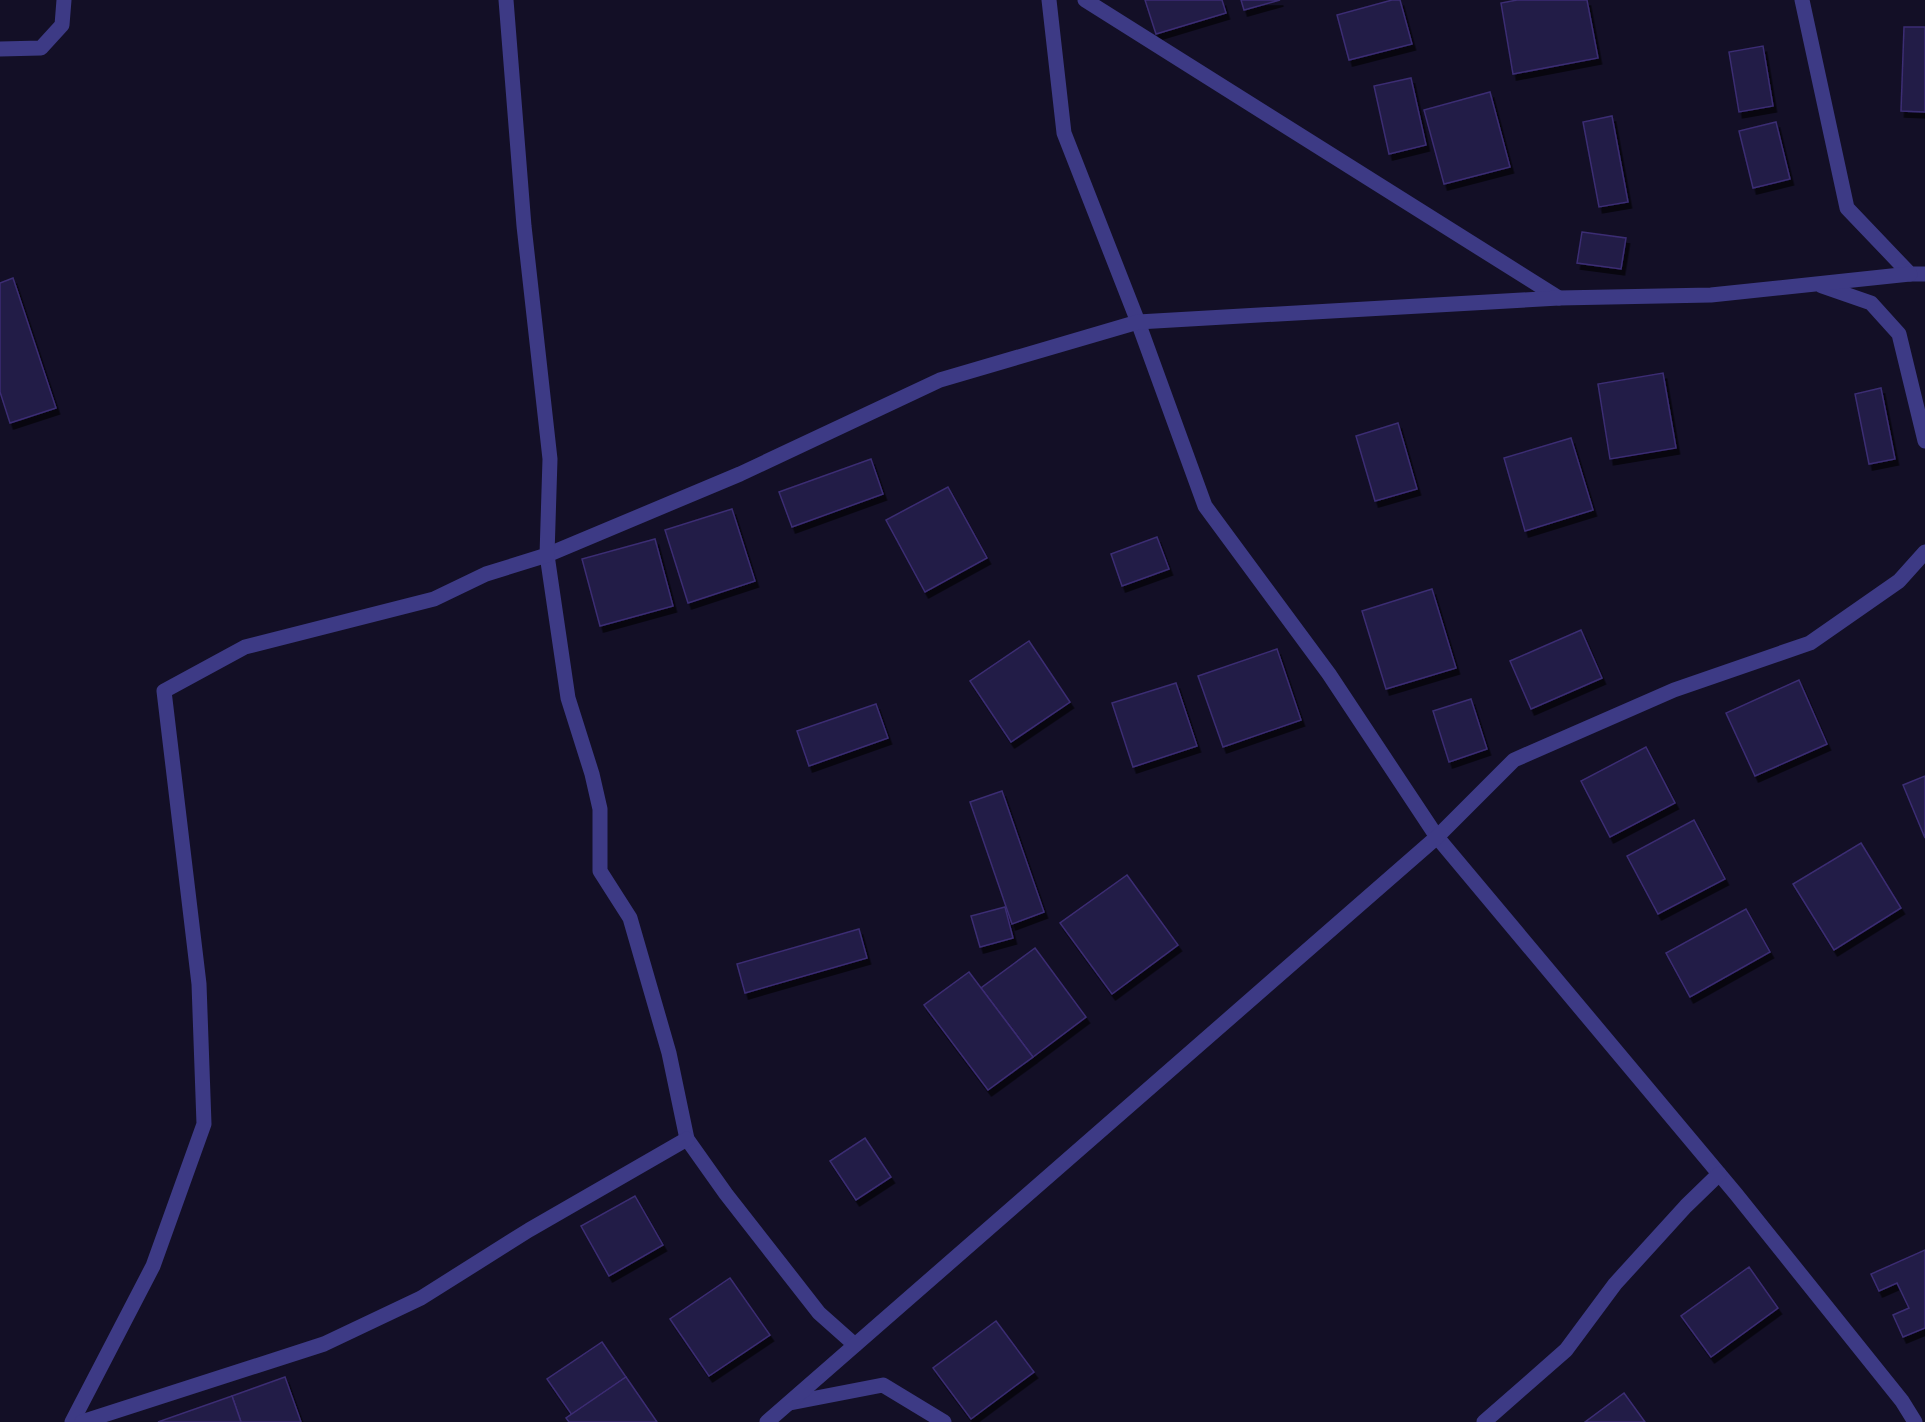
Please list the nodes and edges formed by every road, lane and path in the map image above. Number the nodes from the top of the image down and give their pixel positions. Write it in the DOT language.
graph roads {
  1 [pos="64,0"];
  2 [pos="506,0"];
  3 [pos="1049,0"];
  4 [pos="1085,0"];
  5 [pos="1802,0"];
  6 [pos="0,49"];
  7 [pos="1918,274"];
  8 [pos="1815,284"];
  9 [pos="1559,298"];
  10 [pos="1138,322"];
  11 [pos="1925,441"];
  12 [pos="1925,552"];
  13 [pos="547,555"];
  14 [pos="1437,837"];
  15 [pos="687,1139"];
  16 [pos="1719,1174"];
  17 [pos="855,1345"];
  18 [pos="787,1404"];
  19 [pos="72,1422"];
  20 [pos="82,1422"];
  21 [pos="767,1422"];
  22 [pos="944,1422"];
  23 [pos="1484,1422"];
  24 [pos="1915,1422"];
  1 -- 6 [label="street"];
  2 -- 13 [label="street"];
  3 -- 10 [label="street"];
  4 -- 9 [label="street"];
  5 -- 7 [label="street"];
  7 -- 8 [label="street"];
  8 -- 9 [label="street"];
  8 -- 11 [label="street"];
  9 -- 10 [label="street"];
  10 -- 13 [label="street"];
  10 -- 14 [label="street"];
  12 -- 14 [label="street"];
  13 -- 15 [label="street"];
  13 -- 19 [label="street"];
  14 -- 16 [label="street"];
  14 -- 17 [label="street"];
  15 -- 17 [label="street"];
  15 -- 20 [label="street"];
  16 -- 23 [label="street"];
  16 -- 24 [label="street"];
  17 -- 18 [label="street"];
  18 -- 21 [label="street"];
  18 -- 22 [label="street"];
}
